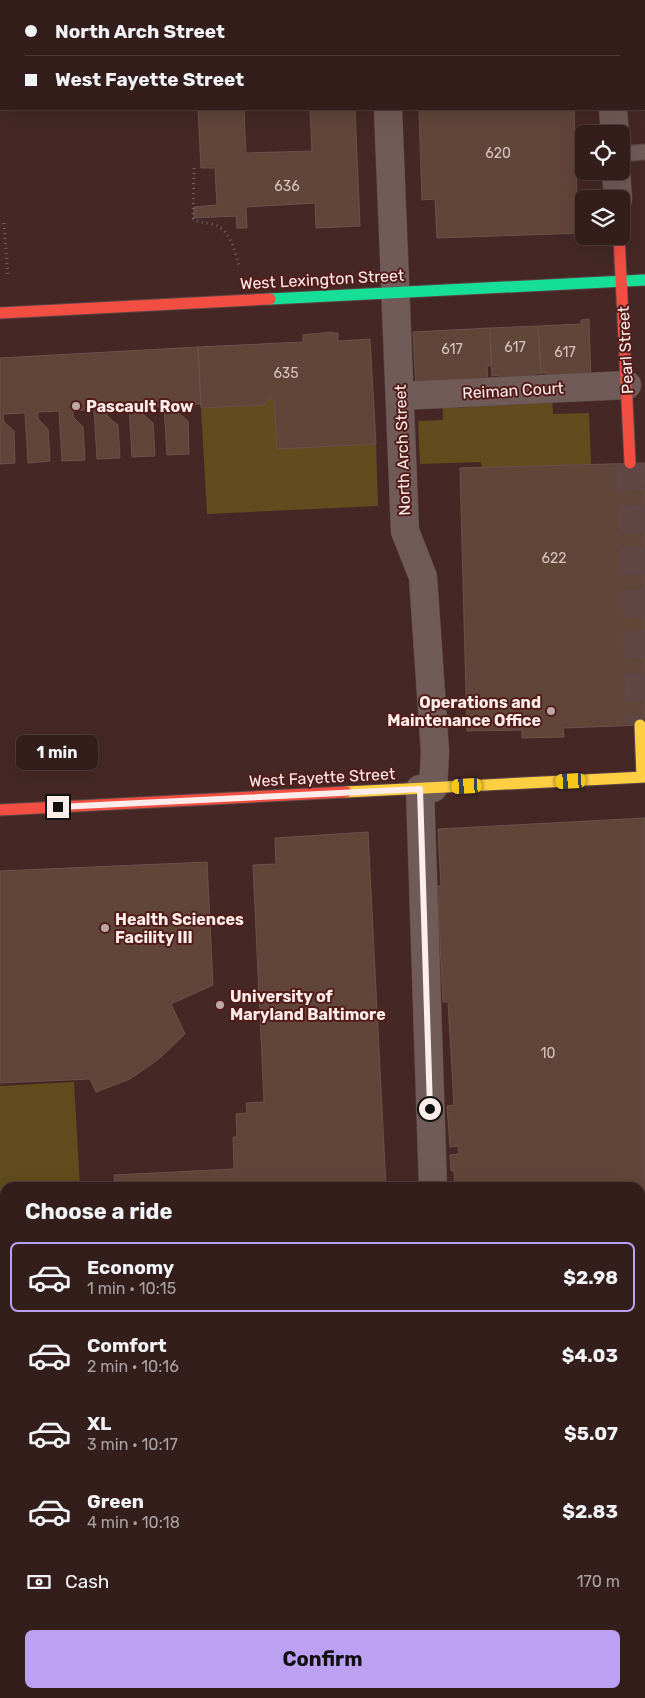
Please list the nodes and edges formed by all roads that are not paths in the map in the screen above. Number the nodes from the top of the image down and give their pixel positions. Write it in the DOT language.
graph roads {
  1 [pos="388,110"];
  2 [pos="614,110"];
  3 [pos="615,125"];
  4 [pos="645,152"];
  5 [pos="630,153"];
  6 [pos="620,245"];
  7 [pos="645,280"];
  8 [pos="622,281"];
  9 [pos="395,293"];
  10 [pos="0,313"];
  11 [pos="627,385"];
  12 [pos="400,396"];
  13 [pos="630,463"];
  14 [pos="640,726"];
  15 [pos="644,777"];
  16 [pos="427,788"];
  17 [pos="0,810"];
  18 [pos="433,1182"];
  1 -- 9 [label="street, North Arch Street"];
  2 -- 3 [label="street"];
  4 -- 5 [label="lane"];
  6 -- 8 [label="street, Pearl Street"];
  7 -- 8 [label="street, West Lexington Street"];
  8 -- 9 [label="street, West Lexington Street"];
  8 -- 11 [label="street, Pearl Street"];
  9 -- 10 [label="street, West Lexington Street"];
  9 -- 12 [label="street, North Arch Street"];
  11 -- 12 [label="street, Reiman Court"];
  11 -- 13 [label="street, Pearl Street"];
  12 -- 16 [label="street, North Arch Street"];
  14 -- 15 [label="street"];
  15 -- 16 [label="street, West Fayette Street"];
  16 -- 17 [label="street, West Fayette Street"];
  16 -- 18 [label="street, North Arch Street"];
}
